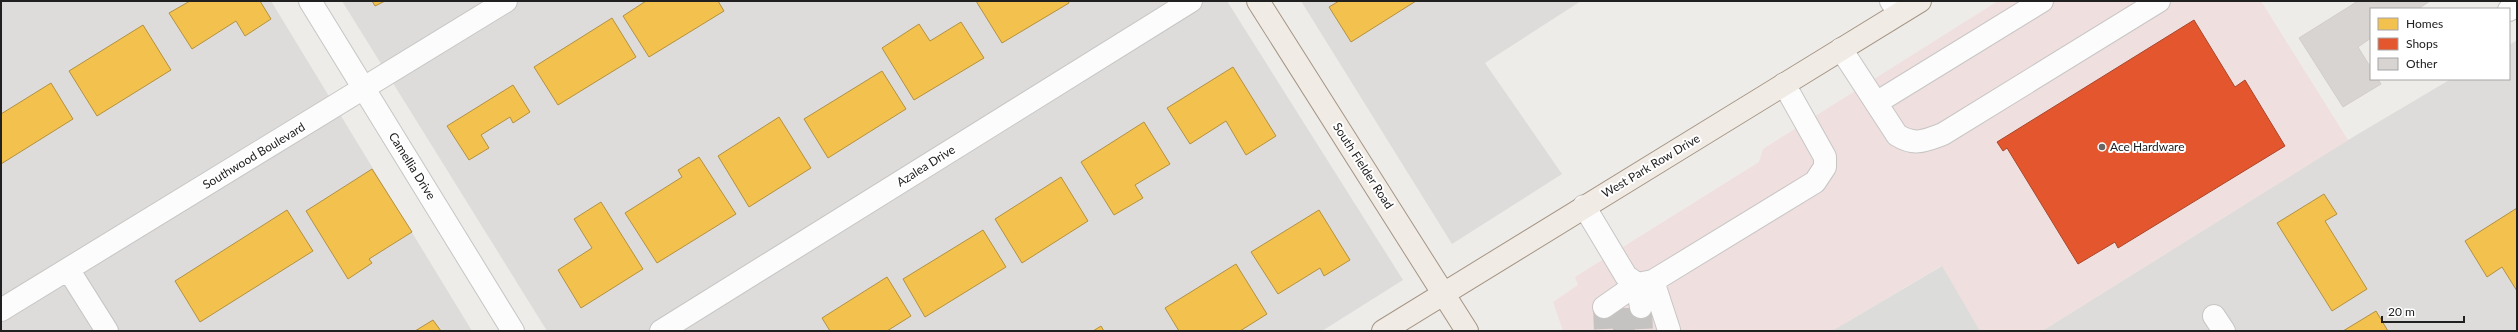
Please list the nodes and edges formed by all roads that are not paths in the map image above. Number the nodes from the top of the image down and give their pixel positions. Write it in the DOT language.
graph roads {
  1 [pos="310,1"];
  2 [pos="506,1"];
  3 [pos="1191,1"];
  4 [pos="1258,1"];
  5 [pos="1920,1"];
  6 [pos="2042,1"];
  7 [pos="2159,1"];
  8 [pos="2514,1"];
  9 [pos="1895,7"];
  10 [pos="2510,9"];
  11 [pos="1841,50"];
  12 [pos="1784,84"];
  13 [pos="364,88"];
  14 [pos="1876,103"];
  15 [pos="1584,206"];
  16 [pos="68,269"];
  17 [pos="1645,283"];
  18 [pos="1444,292"];
  19 [pos="1,310"];
  20 [pos="1669,330"];
  21 [pos="107,331"];
  22 [pos="513,331"];
  23 [pos="661,331"];
  24 [pos="1384,331"];
  25 [pos="1467,331"];
  1 -- 13 [label="street, Camellia Drive"];
  2 -- 13 [label="street, Southwood Boulevard"];
  3 -- 23 [label="street, Azalea Drive"];
  4 -- 18 [label="main road, South Fielder Road"];
  5 -- 9 [label="main road, West Park Row Drive"];
  6 -- 14 [label="street"];
  7 -- 14 [label="street"];
  8 -- 10 [label="street"];
  9 -- 11 [label="main road, West Park Row Drive"];
  11 -- 12 [label="main road, West Park Row Drive"];
  11 -- 14 [label="street"];
  12 -- 15 [label="main road, West Park Row Drive"];
  12 -- 17 [label="street"];
  13 -- 16 [label="street, Southwood Boulevard"];
  13 -- 22 [label="street, Camellia Drive"];
  15 -- 17 [label="street"];
  15 -- 18 [label="main road, West Park Row Drive"];
  16 -- 19 [label="street, Southwood Boulevard"];
  16 -- 21 [label="street"];
  17 -- 17 [label="street"];
  17 -- 20 [label="street"];
  18 -- 24 [label="main road, West Park Row Drive"];
  18 -- 25 [label="main road, South Fielder Road"];
}
